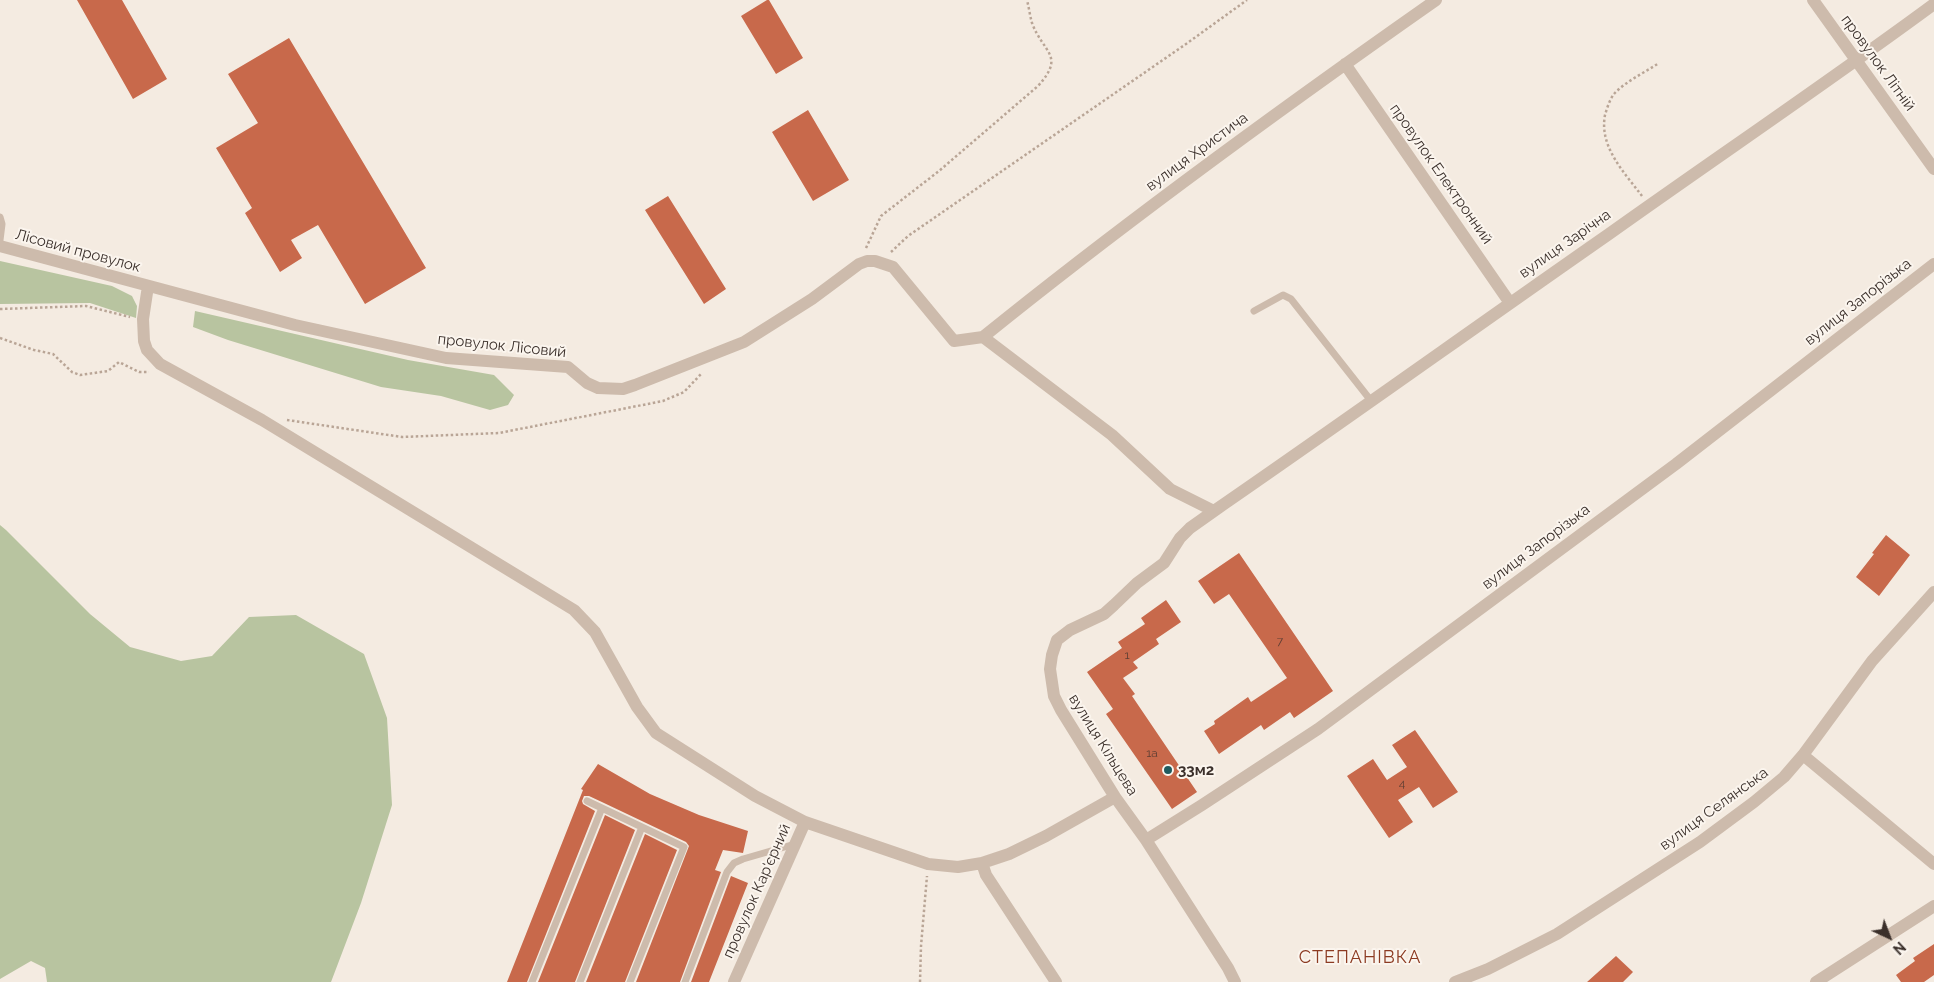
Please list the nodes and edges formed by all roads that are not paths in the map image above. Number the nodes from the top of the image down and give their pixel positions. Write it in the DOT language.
graph roads {
  1 [pos="1436,0"];
  2 [pos="1813,0"];
  3 [pos="1934,4"];
  4 [pos="1856,61"];
  5 [pos="1345,64"];
  6 [pos="1934,170"];
  7 [pos="0,217"];
  8 [pos="0,240"];
  9 [pos="0,246"];
  10 [pos="1934,264"];
  11 [pos="148,286"];
  12 [pos="1510,303"];
  13 [pos="1254,311"];
  14 [pos="983,337"];
  15 [pos="1372,402"];
  16 [pos="1214,510"];
  17 [pos="1934,592"];
  18 [pos="1803,755"];
  19 [pos="1116,796"];
  20 [pos="587,800"];
  21 [pos="602,808"];
  22 [pos="805,822"];
  23 [pos="642,827"];
  24 [pos="1146,840"];
  25 [pos="796,844"];
  26 [pos="982,863"];
  27 [pos="1934,864"];
  28 [pos="1934,906"];
  29 [pos="532,982"];
  30 [pos="580,982"];
  31 [pos="630,982"];
  32 [pos="685,982"];
  33 [pos="734,982"];
  34 [pos="1056,982"];
  35 [pos="1235,982"];
  36 [pos="1455,982"];
  37 [pos="1816,982"];
  1 -- 5 [label="street, вулиця Христича"];
  2 -- 4 [label="street, провулок Літній"];
  3 -- 4 [label="street, вулиця Зарічна"];
  4 -- 6 [label="street, провулок Літній"];
  4 -- 12 [label="street, вулиця Зарічна"];
  5 -- 12 [label="street, провулок Електронний"];
  5 -- 14 [label="street, вулиця Христича"];
  7 -- 8 [label="lane"];
  9 -- 11 [label="street, Лісовий провулок"];
  10 -- 24 [label="street, вулиця Запорізька"];
  11 -- 14 [label="street, провулок Лісовий"];
  11 -- 22 [label="street"];
  12 -- 15 [label="street, вулиця Зарічна"];
  13 -- 15 [label="lane"];
  14 -- 16 [label="street"];
  15 -- 16 [label="street, вулиця Зарічна"];
  16 -- 19 [label="street, вулиця Кільцева"];
  17 -- 18 [label="street, вулиця Селянська"];
  18 -- 27 [label="street"];
  18 -- 36 [label="street, вулиця Селянська"];
  19 -- 24 [label="street, вулиця Кільцева"];
  19 -- 26 [label="street, провулок Кар'єрний"];
  20 -- 21 [label="lane"];
  21 -- 23 [label="lane"];
  21 -- 29 [label="lane"];
  22 -- 25 [label="street, провулок Кар'єрний"];
  22 -- 26 [label="street, провулок Кар'єрний"];
  23 -- 30 [label="lane"];
  23 -- 31 [label="lane"];
  24 -- 35 [label="street, вулиця Кільцева"];
  25 -- 32 [label="lane"];
  25 -- 33 [label="street, провулок Кар'єрний"];
  26 -- 34 [label="street"];
  28 -- 37 [label="street"];
}
